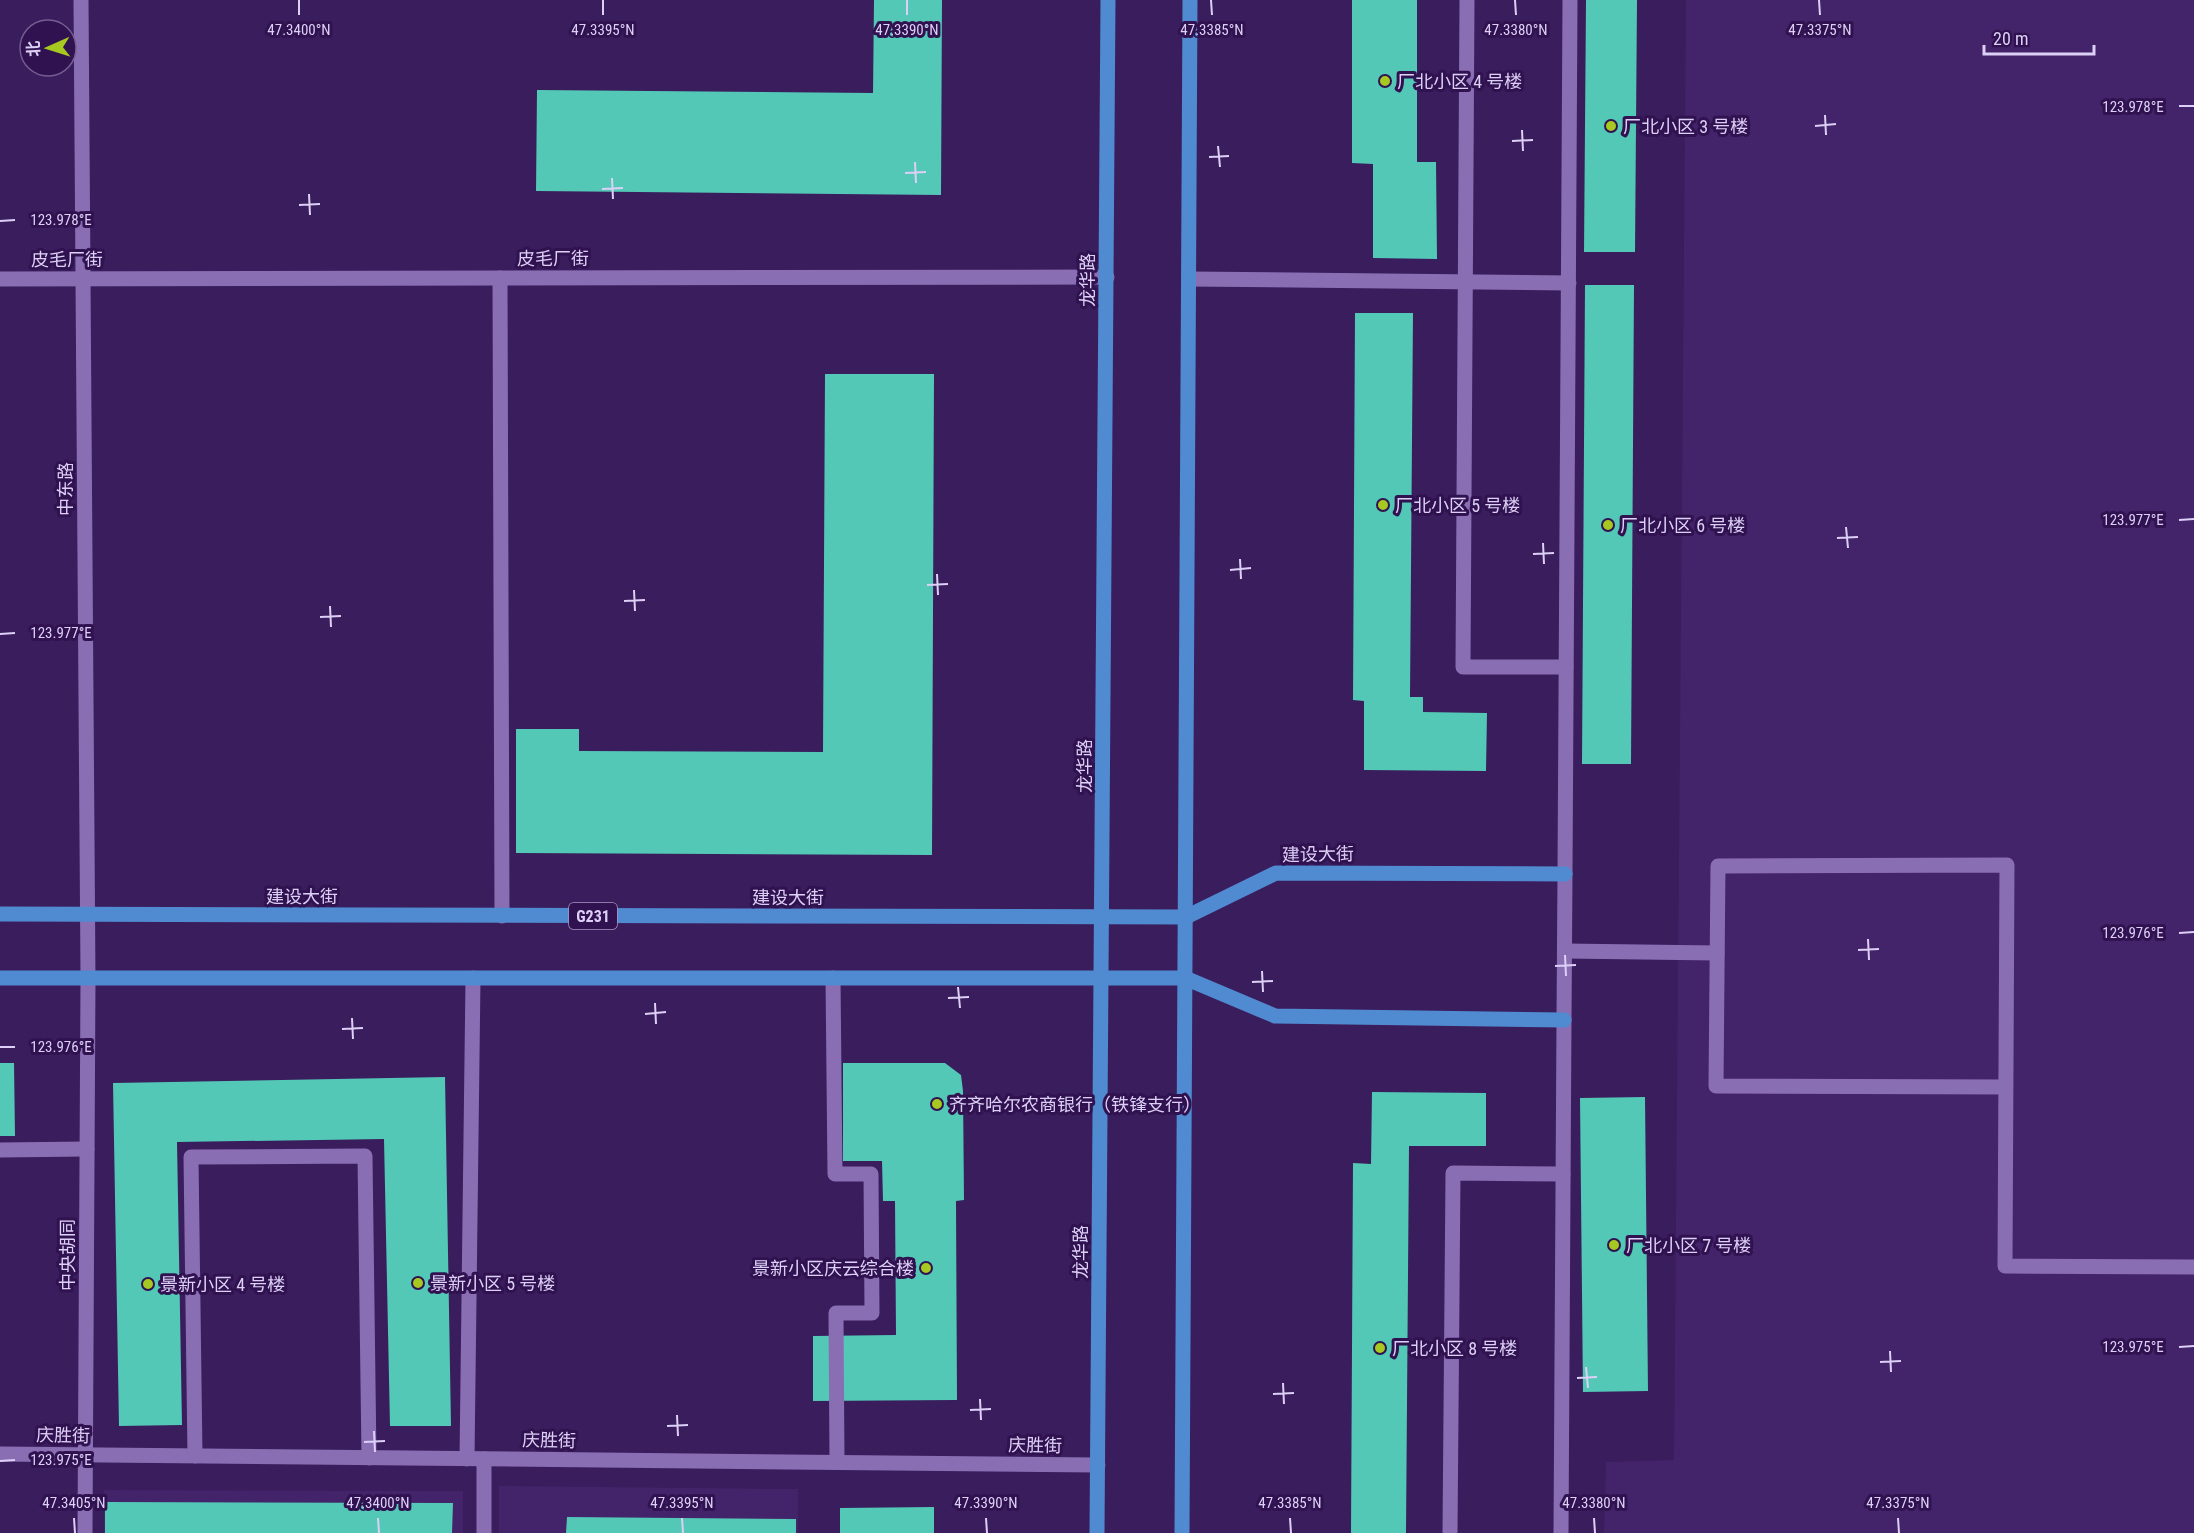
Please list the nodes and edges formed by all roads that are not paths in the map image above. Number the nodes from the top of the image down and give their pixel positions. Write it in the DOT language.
graph roads {
  1 [pos="81,0"];
  2 [pos="1108,0"];
  3 [pos="1190,0"];
  4 [pos="1467,0"];
  5 [pos="1570,0"];
  6 [pos="1107,277"];
  7 [pos="83,278"];
  8 [pos="500,278"];
  9 [pos="0,279"];
  10 [pos="1189,279"];
  11 [pos="1466,282"];
  12 [pos="1569,283"];
  13 [pos="1566,667"];
  14 [pos="1566,874"];
  15 [pos="0,915"];
  16 [pos="87,915"];
  17 [pos="502,916"];
  18 [pos="1102,917"];
  19 [pos="1186,917"];
  20 [pos="1565,951"];
  21 [pos="1717,953"];
  22 [pos="0,978"];
  23 [pos="88,978"];
  24 [pos="473,978"];
  25 [pos="833,978"];
  26 [pos="1101,978"];
  27 [pos="1185,978"];
  28 [pos="1564,1020"];
  29 [pos="2006,1087"];
  30 [pos="87,1149"];
  31 [pos="0,1150"];
  32 [pos="1563,1174"];
  33 [pos="2194,1267"];
  34 [pos="0,1454"];
  35 [pos="85,1455"];
  36 [pos="195,1456"];
  37 [pos="369,1458"];
  38 [pos="467,1459"];
  39 [pos="484,1459"];
  40 [pos="837,1462"];
  41 [pos="1098,1465"];
  42 [pos="85,1533"];
  43 [pos="484,1533"];
  44 [pos="1097,1533"];
  45 [pos="1182,1533"];
  46 [pos="1450,1533"];
  47 [pos="1561,1533"];
  1 -- 7 [label="street, 中东路"];
  2 -- 6 [label="main road, 龙华路"];
  3 -- 10 [label="main road"];
  4 -- 11 [label="street"];
  5 -- 12 [label="street"];
  6 -- 8 [label="street, 皮毛厂街"];
  6 -- 18 [label="main road, 龙华路"];
  7 -- 8 [label="street, 皮毛厂街"];
  7 -- 9 [label="street, 皮毛厂街"];
  7 -- 16 [label="street, 中东路"];
  8 -- 17 [label="street"];
  10 -- 11 [label="street"];
  10 -- 19 [label="main road"];
  11 -- 12 [label="street"];
  11 -- 13 [label="street"];
  12 -- 13 [label="street"];
  13 -- 14 [label="street"];
  14 -- 19 [label="main road, 建设大街"];
  14 -- 20 [label="street"];
  15 -- 16 [label="main road, 建设大街 / G231"];
  16 -- 17 [label="main road, 建设大街 / G231"];
  16 -- 23 [label="street, 中东路"];
  17 -- 18 [label="main road, 建设大街 / G231"];
  18 -- 19 [label="main road, 建设大街 / G231"];
  18 -- 26 [label="main road, 龙华路"];
  19 -- 27 [label="main road"];
  20 -- 21 [label="street"];
  20 -- 28 [label="street"];
  21 -- 29 [label="street"];
  21 -- 29 [label="street"];
  22 -- 23 [label="main road"];
  23 -- 24 [label="main road"];
  23 -- 30 [label="street, 中央胡同"];
  24 -- 25 [label="main road"];
  24 -- 38 [label="street"];
  25 -- 26 [label="main road"];
  25 -- 40 [label="street"];
  26 -- 27 [label="main road"];
  26 -- 41 [label="main road, 龙华路"];
  27 -- 28 [label="main road"];
  27 -- 45 [label="main road"];
  28 -- 32 [label="street"];
  29 -- 33 [label="street"];
  30 -- 31 [label="street"];
  30 -- 35 [label="street, 中央胡同"];
  32 -- 46 [label="street"];
  32 -- 47 [label="street"];
  34 -- 35 [label="street, 庆胜街"];
  35 -- 36 [label="street, 庆胜街"];
  35 -- 42 [label="street, 中央胡同"];
  36 -- 37 [label="street, 庆胜街"];
  36 -- 37 [label="street"];
  37 -- 38 [label="street, 庆胜街"];
  38 -- 39 [label="street, 庆胜街"];
  39 -- 40 [label="street, 庆胜街"];
  39 -- 43 [label="street"];
  40 -- 41 [label="street, 庆胜街"];
  41 -- 44 [label="main road, 龙华路"];
}
